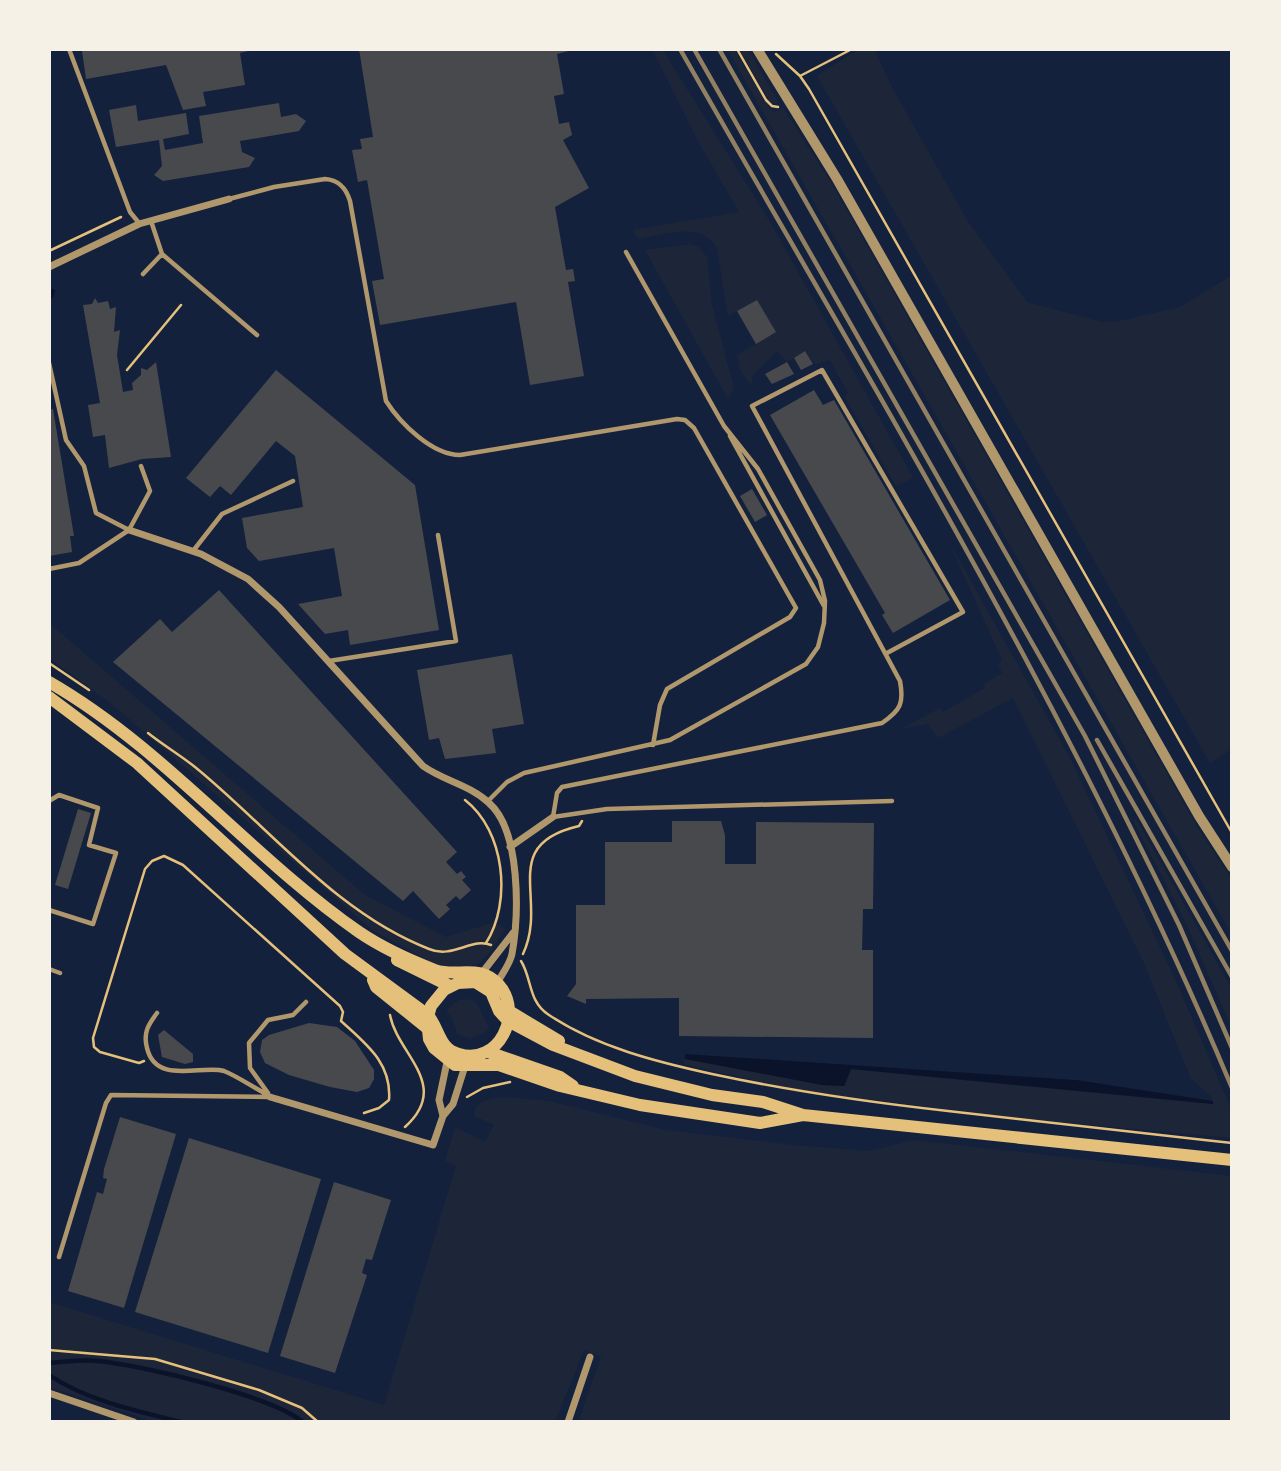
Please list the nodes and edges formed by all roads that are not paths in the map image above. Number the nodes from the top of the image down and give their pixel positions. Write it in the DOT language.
graph roads {
  1 [pos="69,49"];
  2 [pos="757,49"];
  3 [pos="229,199"];
  4 [pos="151,220"];
  5 [pos="139,224"];
  6 [pos="626,252"];
  7 [pos="162,254"];
  8 [pos="49,267"];
  9 [pos="143,274"];
  10 [pos="257,335"];
  11 [pos="49,363"];
  12 [pos="724,426"];
  13 [pos="141,466"];
  14 [pos="293,481"];
  15 [pos="129,530"];
  16 [pos="438,535"];
  17 [pos="192,551"];
  18 [pos="49,569"];
  19 [pos="825,608"];
  20 [pos="887,653"];
  21 [pos="328,661"];
  22 [pos="49,682"];
  23 [pos="49,697"];
  24 [pos="653,746"];
  25 [pos="49,801"];
  26 [pos="488,802"];
  27 [pos="892,802"];
  28 [pos="553,817"];
  29 [pos="510,847"];
  30 [pos="1232,867"];
  31 [pos="49,910"];
  32 [pos="513,932"];
  33 [pos="49,969"];
  34 [pos="60,972"];
  35 [pos="371,976"];
  36 [pos="478,978"];
  37 [pos="450,980"];
  38 [pos="498,983"];
  39 [pos="306,1002"];
  40 [pos="157,1013"];
  41 [pos="509,1016"];
  42 [pos="427,1022"];
  43 [pos="489,1058"];
  44 [pos="467,1061"];
  45 [pos="447,1062"];
  46 [pos="270,1097"];
  47 [pos="803,1115"];
  48 [pos="443,1116"];
  49 [pos="1232,1160"];
  50 [pos="59,1257"];
  51 [pos="590,1357"];
  52 [pos="49,1393"];
  53 [pos="134,1422"];
  54 [pos="568,1422"];
  1 -- 5 [label="lane"];
  2 -- 30 [label="street"];
  3 -- 4 [label="street"];
  3 -- 24 [label="lane"];
  4 -- 5 [label="street"];
  4 -- 7 [label="lane"];
  5 -- 8 [label="street"];
  6 -- 12 [label="lane"];
  7 -- 9 [label="lane"];
  7 -- 10 [label="lane"];
  11 -- 15 [label="lane"];
  12 -- 19 [label="lane"];
  12 -- 19 [label="lane"];
  13 -- 15 [label="lane"];
  14 -- 17 [label="lane"];
  15 -- 17 [label="street"];
  15 -- 18 [label="lane"];
  16 -- 21 [label="lane"];
  17 -- 21 [label="street"];
  19 -- 24 [label="lane"];
  20 -- 20 [label="lane"];
  20 -- 28 [label="lane"];
  21 -- 26 [label="street"];
  22 -- 37 [label="main road"];
  23 -- 35 [label="main road"];
  24 -- 26 [label="lane"];
  25 -- 31 [label="lane"];
  26 -- 29 [label="street"];
  27 -- 28 [label="lane"];
  28 -- 29 [label="street"];
  29 -- 32 [label="street"];
  32 -- 36 [label="street"];
  32 -- 38 [label="street"];
  33 -- 34 [label="lane"];
  35 -- 42 [label="main road"];
  35 -- 42 [label="main road"];
  36 -- 37 [label="main road"];
  36 -- 38 [label="main road"];
  36 -- 41 [label="main road"];
  37 -- 42 [label="main road"];
  38 -- 41 [label="main road"];
  39 -- 46 [label="lane"];
  40 -- 46 [label="lane"];
  41 -- 43 [label="main road"];
  41 -- 47 [label="main road"];
  42 -- 44 [label="main road"];
  42 -- 45 [label="main road"];
  43 -- 44 [label="main road"];
  43 -- 47 [label="main road"];
  44 -- 45 [label="main road"];
  44 -- 48 [label="street"];
  45 -- 48 [label="street"];
  46 -- 48 [label="street"];
  46 -- 50 [label="lane"];
  47 -- 49 [label="main road"];
  51 -- 54 [label="street"];
  52 -- 53 [label="street"];
}
